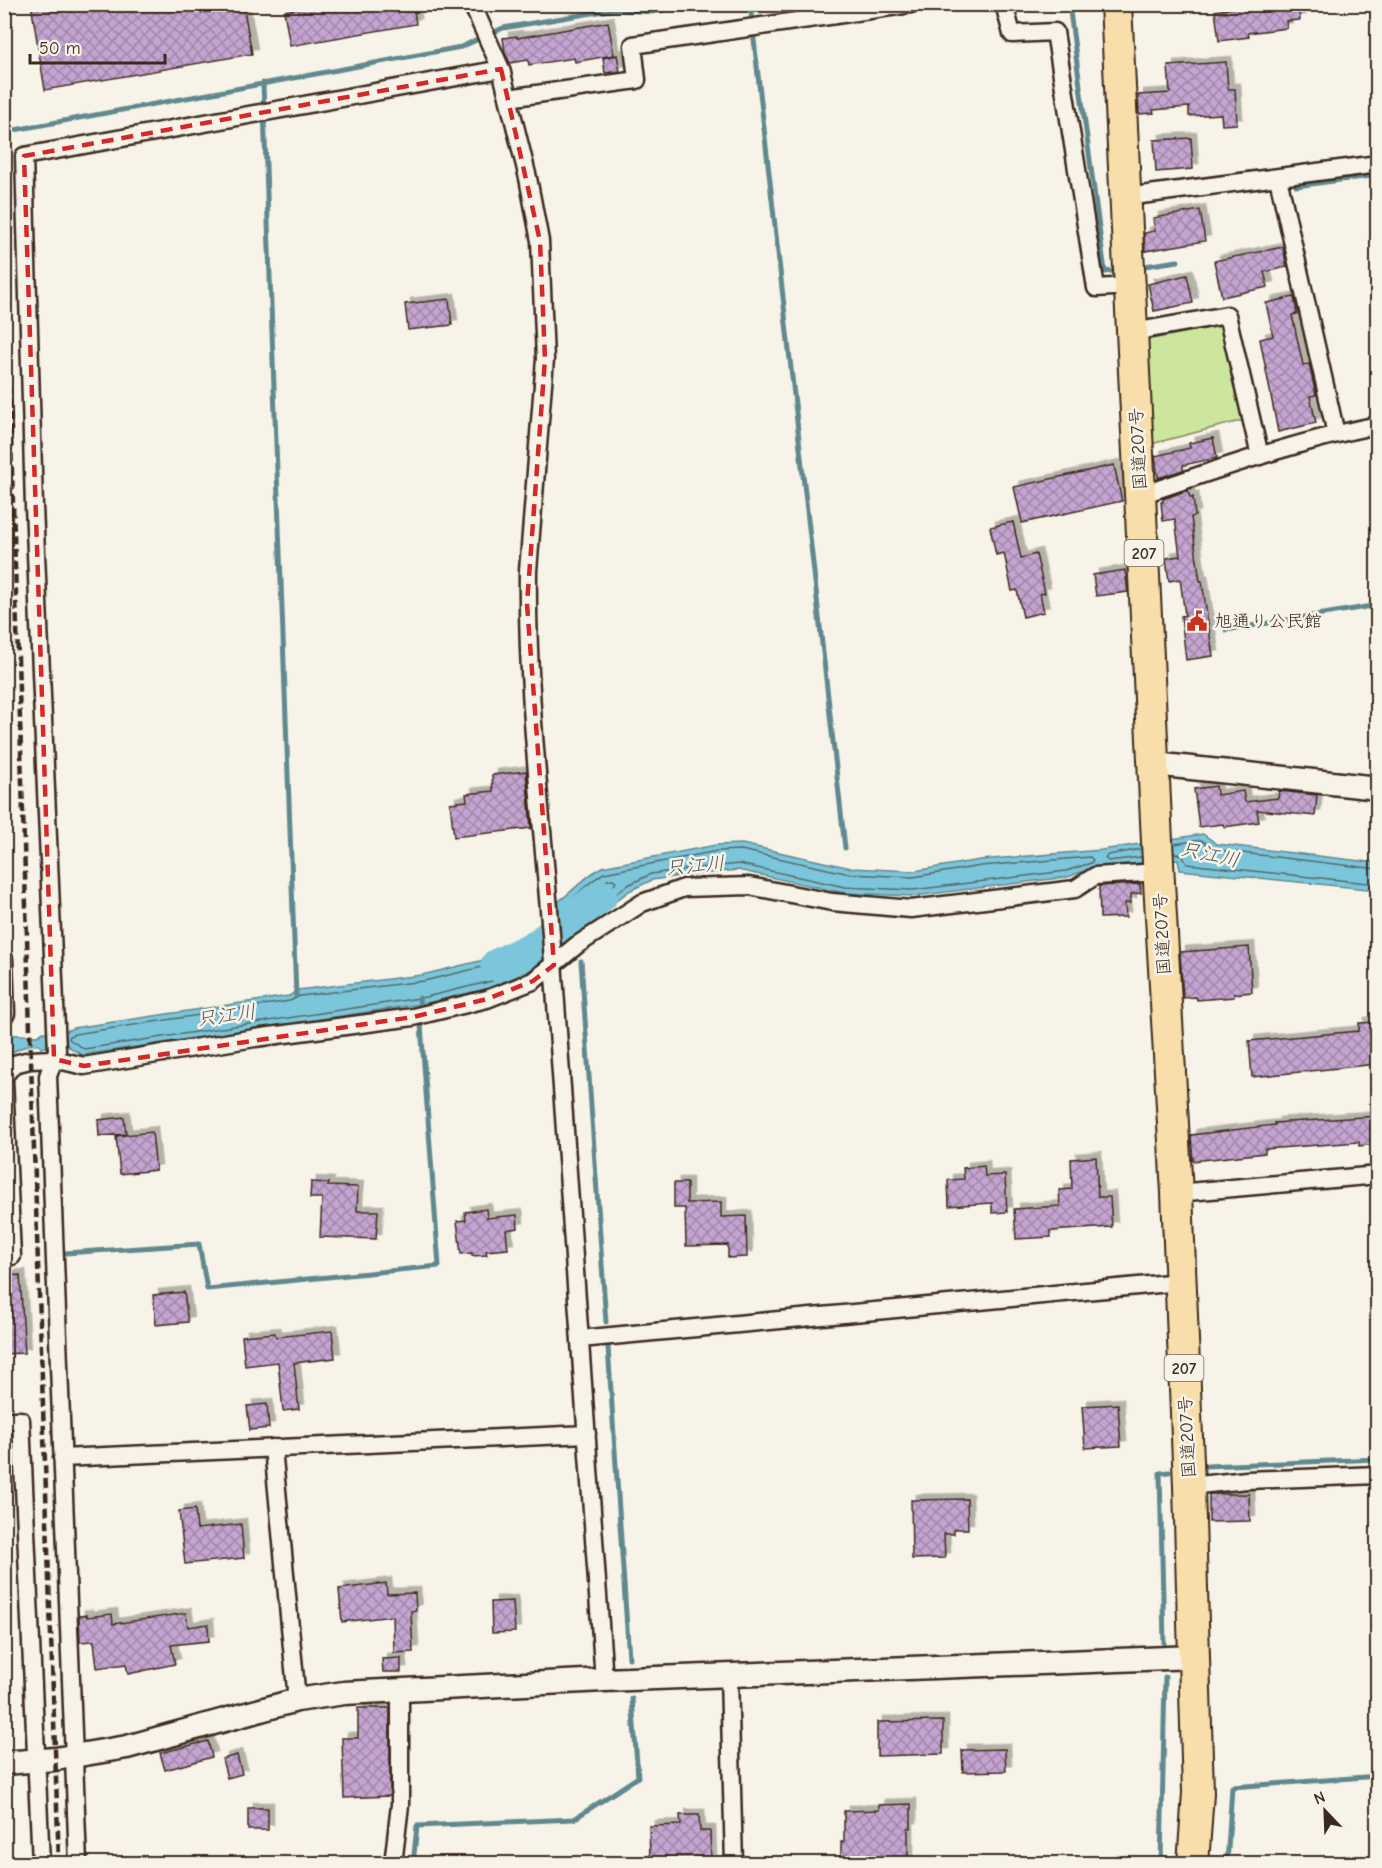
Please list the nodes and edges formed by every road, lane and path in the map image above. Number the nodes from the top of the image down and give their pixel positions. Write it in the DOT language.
graph roads {
  1 [pos="472,4"];
  2 [pos="911,4"];
  3 [pos="1004,4"];
  4 [pos="1116,4"];
  5 [pos="501,69"];
  6 [pos="508,98"];
  7 [pos="1377,164"];
  8 [pos="1278,178"];
  9 [pos="1126,197"];
  10 [pos="1130,275"];
  11 [pos="1133,332"];
  12 [pos="1377,425"];
  13 [pos="1336,434"];
  14 [pos="1260,456"];
  15 [pos="1141,495"];
  16 [pos="1154,764"];
  17 [pos="1377,788"];
  18 [pos="1159,872"];
  19 [pos="4,959"];
  20 [pos="554,965"];
  21 [pos="4,1014"];
  22 [pos="55,1054"];
  23 [pos="4,1078"];
  24 [pos="1377,1175"];
  25 [pos="1177,1192"];
  26 [pos="4,1257"];
  27 [pos="1180,1282"];
  28 [pos="580,1339"];
  29 [pos="4,1420"];
  30 [pos="587,1434"];
  31 [pos="273,1448"];
  32 [pos="62,1458"];
  33 [pos="1377,1475"];
  34 [pos="1189,1486"];
  35 [pos="1194,1657"];
  36 [pos="729,1676"];
  37 [pos="604,1680"];
  38 [pos="400,1690"];
  39 [pos="297,1700"];
  40 [pos="74,1755"];
  41 [pos="36,1761"];
  42 [pos="4,1763"];
  43 [pos="41,1863"];
  44 [pos="78,1863"];
  45 [pos="393,1863"];
  46 [pos="734,1863"];
  47 [pos="1193,1863"];
  1 -- 5 [label="street"];
  2 -- 6 [label="street"];
  3 -- 10 [label="street"];
  4 -- 9 [label="highway, 国道207号 / 207"];
  5 -- 6 [label="street"];
  5 -- 22 [label="street"];
  6 -- 20 [label="street"];
  7 -- 8 [label="street"];
  8 -- 9 [label="street"];
  8 -- 13 [label="street"];
  9 -- 10 [label="highway, 国道207号 / 207"];
  10 -- 11 [label="highway, 国道207号 / 207"];
  11 -- 14 [label="street"];
  11 -- 15 [label="highway, 国道207号 / 207"];
  12 -- 13 [label="street"];
  13 -- 14 [label="street"];
  14 -- 15 [label="street"];
  15 -- 16 [label="highway, 国道207号 / 207"];
  16 -- 17 [label="street"];
  16 -- 18 [label="highway, 国道207号 / 207"];
  18 -- 20 [label="street"];
  18 -- 25 [label="highway, 国道207号 / 207"];
  19 -- 21 [label="street"];
  20 -- 22 [label="street"];
  20 -- 28 [label="street"];
  22 -- 23 [label="street"];
  22 -- 32 [label="street"];
  23 -- 26 [label="street"];
  24 -- 25 [label="street"];
  25 -- 27 [label="highway, 国道207号 / 207"];
  27 -- 28 [label="street"];
  27 -- 34 [label="highway, 国道207号 / 207"];
  28 -- 30 [label="street"];
  29 -- 41 [label="street"];
  30 -- 31 [label="street"];
  30 -- 37 [label="street"];
  31 -- 32 [label="street"];
  31 -- 39 [label="street"];
  32 -- 40 [label="street"];
  33 -- 34 [label="street"];
  34 -- 35 [label="highway, 国道207号 / 207"];
  35 -- 36 [label="street"];
  35 -- 47 [label="highway, 国道207号 / 207"];
  36 -- 37 [label="street"];
  36 -- 46 [label="street"];
  37 -- 38 [label="street"];
  38 -- 39 [label="street"];
  38 -- 45 [label="street"];
  39 -- 40 [label="street"];
  40 -- 41 [label="street"];
  40 -- 44 [label="street"];
  41 -- 42 [label="street"];
  41 -- 43 [label="street"];
}
